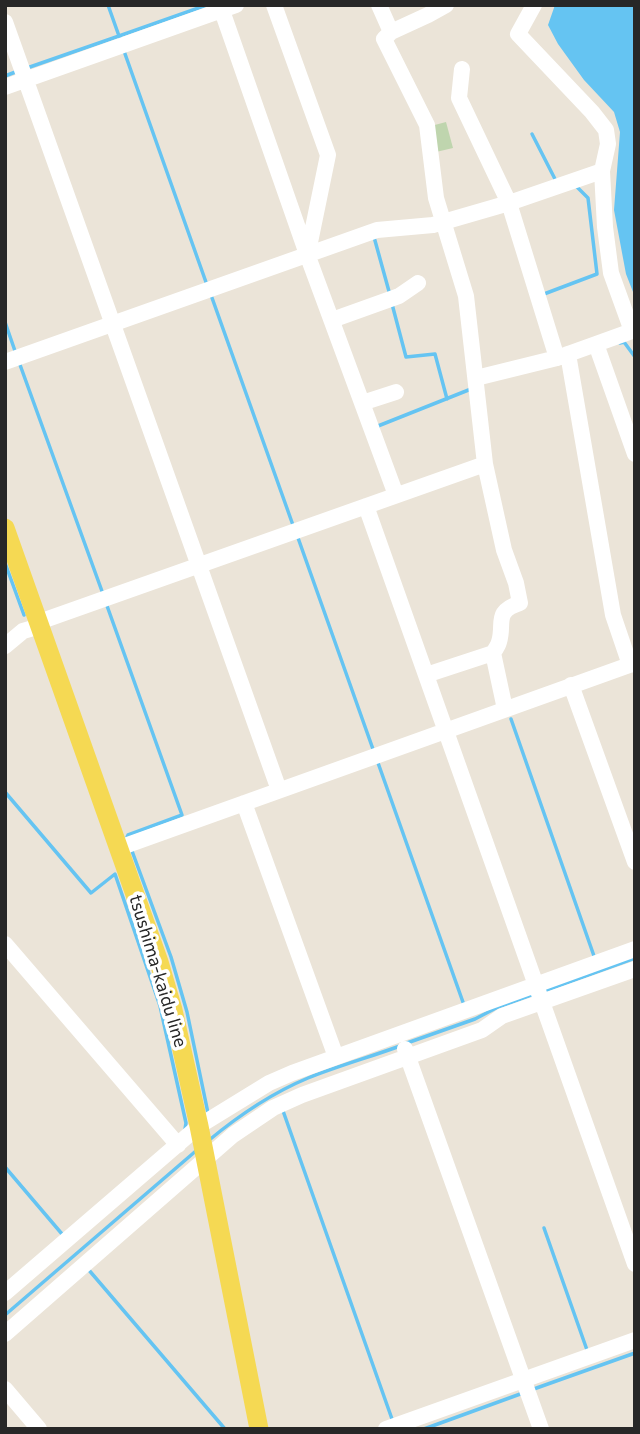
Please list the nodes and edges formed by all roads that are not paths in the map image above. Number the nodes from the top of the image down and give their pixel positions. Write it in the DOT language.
graph roads {
  1 [pos="274,5"];
  2 [pos="379,5"];
  3 [pos="446,5"];
  4 [pos="534,5"];
  5 [pos="226,7"];
  6 [pos="5,22"];
  7 [pos="391,33"];
  8 [pos="462,69"];
  9 [pos="26,80"];
  10 [pos="5,87"];
  11 [pos="602,171"];
  12 [pos="509,203"];
  13 [pos="443,222"];
  14 [pos="307,254"];
  15 [pos="418,283"];
  16 [pos="331,320"];
  17 [pos="113,324"];
  18 [pos="634,333"];
  19 [pos="596,344"];
  20 [pos="562,356"];
  21 [pos="5,362"];
  22 [pos="476,378"];
  23 [pos="396,392"];
  24 [pos="362,403"];
  25 [pos="635,454"];
  26 [pos="485,464"];
  27 [pos="396,495"];
  28 [pos="366,506"];
  29 [pos="5,528"];
  30 [pos="199,565"];
  31 [pos="39,624"];
  32 [pos="7,641"];
  33 [pos="493,653"];
  34 [pos="633,664"];
  35 [pos="426,675"];
  36 [pos="571,685"];
  37 [pos="505,709"];
  38 [pos="446,730"];
  39 [pos="279,790"];
  40 [pos="244,803"];
  41 [pos="118,848"];
  42 [pos="635,862"];
  43 [pos="5,944"];
  44 [pos="635,949"];
  45 [pos="635,969"];
  46 [pos="538,993"];
  47 [pos="404,1046"];
  48 [pos="336,1057"];
  49 [pos="200,1126"];
  50 [pos="178,1145"];
  51 [pos="205,1156"];
  52 [pos="635,1264"];
  53 [pos="5,1293"];
  54 [pos="5,1334"];
  55 [pos="635,1340"];
  56 [pos="523,1380"];
  57 [pos="5,1389"];
  58 [pos="39,1429"];
  59 [pos="259,1429"];
  60 [pos="386,1429"];
  61 [pos="541,1429"];
  1 -- 14 [label="street"];
  2 -- 7 [label="street"];
  3 -- 7 [label="street"];
  4 -- 11 [label="street"];
  5 -- 9 [label="street"];
  5 -- 14 [label="street"];
  6 -- 9 [label="street"];
  7 -- 13 [label="street"];
  8 -- 12 [label="street"];
  9 -- 10 [label="street"];
  9 -- 17 [label="street"];
  11 -- 12 [label="street"];
  11 -- 18 [label="street"];
  12 -- 13 [label="street"];
  12 -- 20 [label="street"];
  13 -- 14 [label="street"];
  13 -- 22 [label="street"];
  14 -- 16 [label="street"];
  14 -- 17 [label="street"];
  15 -- 16 [label="street"];
  16 -- 24 [label="street"];
  17 -- 21 [label="street"];
  17 -- 30 [label="street"];
  18 -- 19 [label="street"];
  19 -- 20 [label="street"];
  19 -- 25 [label="street"];
  20 -- 22 [label="street"];
  20 -- 34 [label="street"];
  22 -- 26 [label="street"];
  23 -- 24 [label="street"];
  24 -- 27 [label="street"];
  26 -- 27 [label="street"];
  26 -- 33 [label="street"];
  27 -- 28 [label="street"];
  28 -- 30 [label="street"];
  28 -- 35 [label="street"];
  29 -- 31 [label="main road, tsushima-kaidu line"];
  30 -- 31 [label="street"];
  30 -- 39 [label="street"];
  31 -- 32 [label="street"];
  31 -- 41 [label="main road, tsushima-kaidu line"];
  33 -- 35 [label="street"];
  33 -- 37 [label="street"];
  34 -- 36 [label="street"];
  35 -- 38 [label="street"];
  36 -- 37 [label="street"];
  36 -- 42 [label="street"];
  37 -- 38 [label="street"];
  38 -- 39 [label="street"];
  38 -- 46 [label="street"];
  39 -- 40 [label="street"];
  40 -- 41 [label="street"];
  40 -- 48 [label="street"];
  41 -- 49 [label="main road, tsushima-kaidu line"];
  43 -- 50 [label="street"];
  44 -- 46 [label="street"];
  45 -- 46 [label="street"];
  46 -- 47 [label="street"];
  46 -- 47 [label="street"];
  46 -- 52 [label="street"];
  47 -- 48 [label="street"];
  47 -- 51 [label="street"];
  47 -- 56 [label="street"];
  48 -- 49 [label="street"];
  49 -- 50 [label="street"];
  49 -- 51 [label="main road, tsushima-kaidu line"];
  50 -- 53 [label="street"];
  51 -- 54 [label="street"];
  51 -- 59 [label="main road, tsushima-kaidu line"];
  55 -- 56 [label="street"];
  56 -- 60 [label="street"];
  56 -- 61 [label="street"];
  57 -- 58 [label="street"];
}
